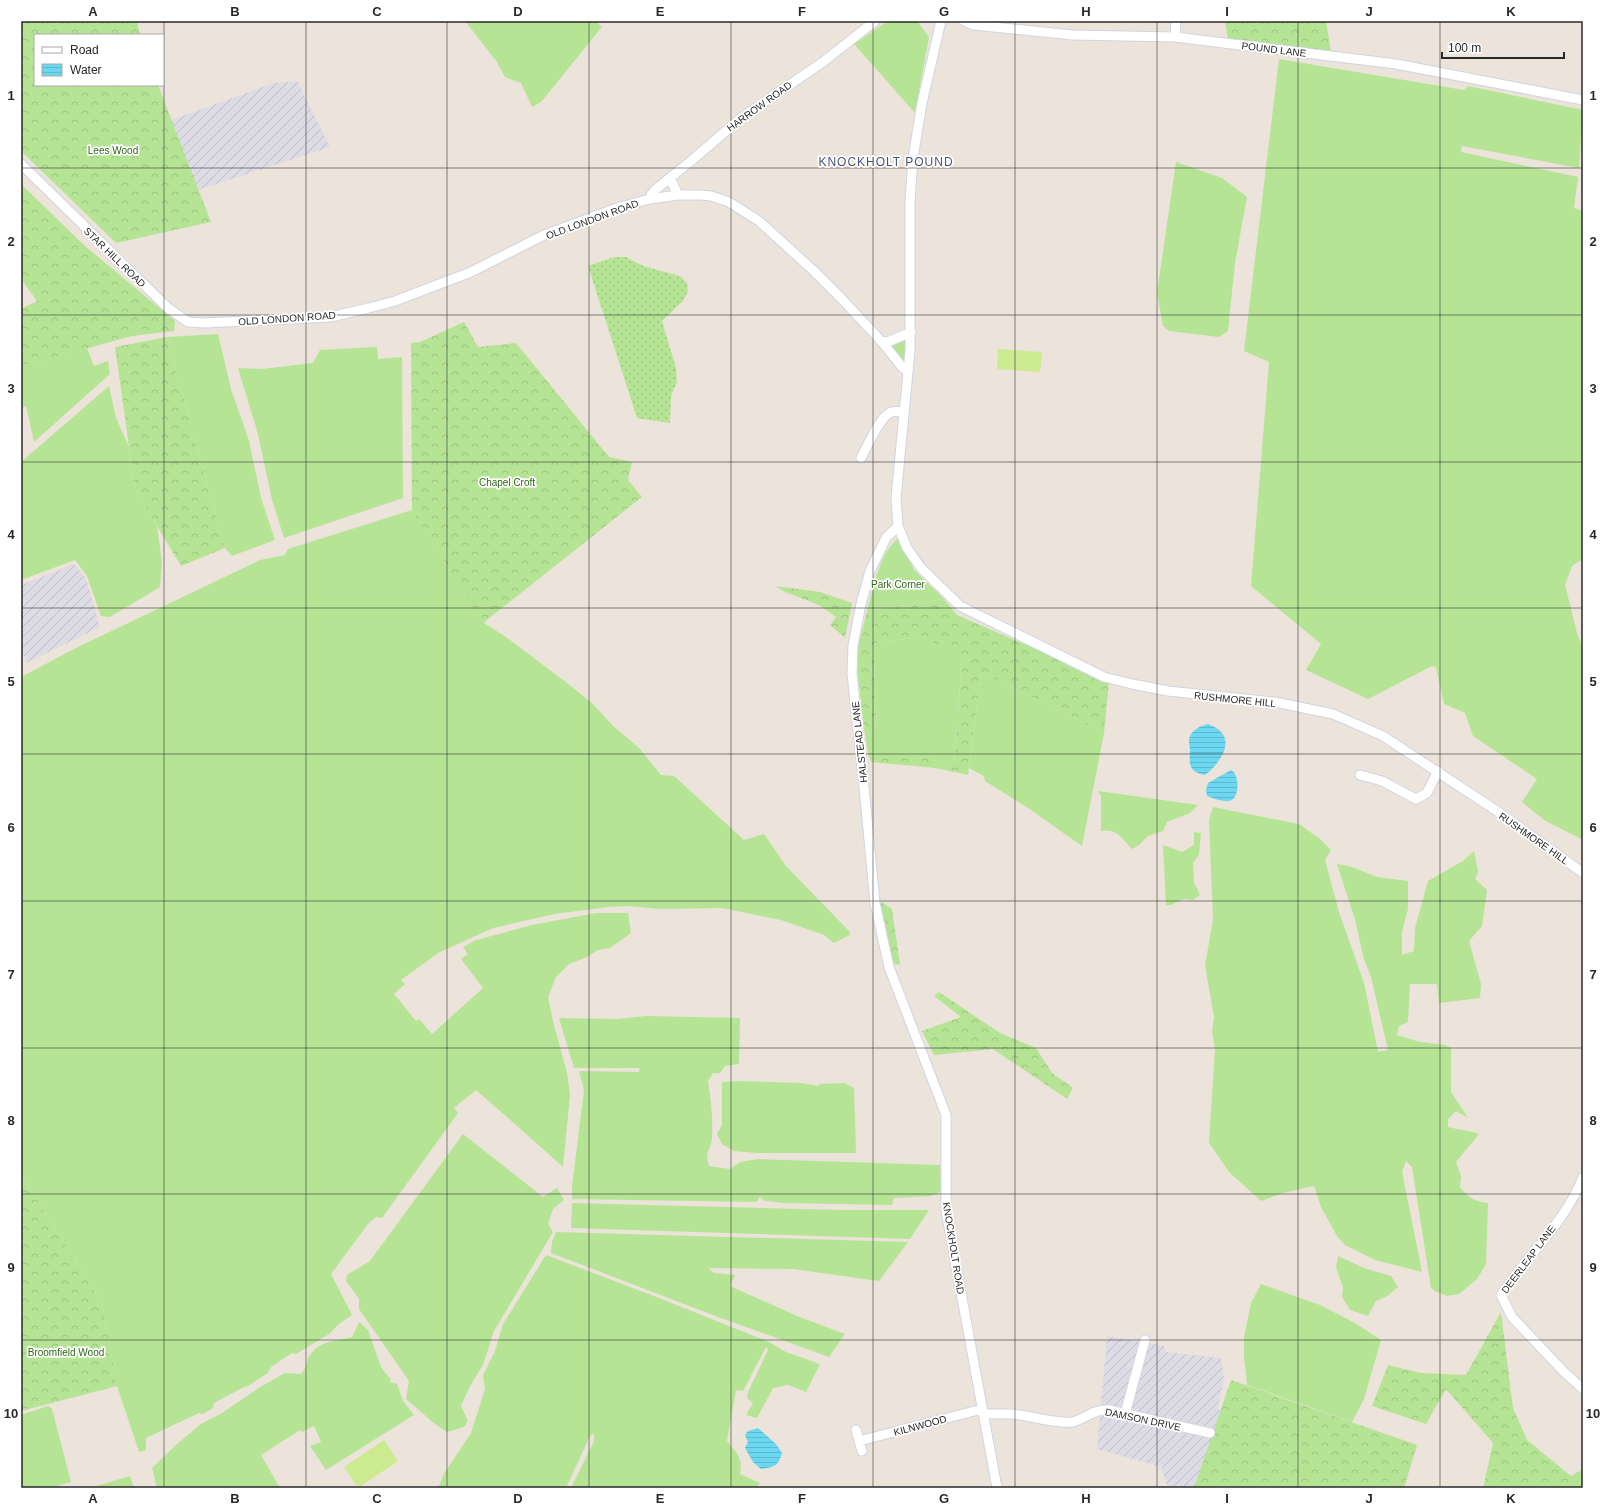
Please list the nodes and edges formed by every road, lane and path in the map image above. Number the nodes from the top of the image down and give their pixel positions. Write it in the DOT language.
graph roads {
  1 [pos="875,21"];
  2 [pos="964,21"];
  3 [pos="1176,21"];
  4 [pos="938,22"];
  5 [pos="1176,37"];
  6 [pos="1583,100"];
  7 [pos="21,164"];
  8 [pos="670,178"];
  9 [pos="678,195"];
  10 [pos="650,199"];
  11 [pos="221,322"];
  12 [pos="911,332"];
  13 [pos="882,342"];
  14 [pos="908,371"];
  15 [pos="904,412"];
  16 [pos="861,458"];
  17 [pos="898,526"];
  18 [pos="1438,771"];
  19 [pos="1360,775"];
  20 [pos="1583,872"];
  21 [pos="889,967"];
  22 [pos="1583,1177"];
  23 [pos="1145,1340"];
  24 [pos="1583,1389"];
  25 [pos="982,1412"];
  26 [pos="1125,1414"];
  27 [pos="856,1430"];
  28 [pos="1210,1432"];
  29 [pos="859,1441"];
  30 [pos="862,1451"];
  31 [pos="997,1488"];
  1 -- 8 [label="street, HARROW ROAD"];
  2 -- 5 [label="street, POUND LANE"];
  3 -- 5 [label="street"];
  4 -- 12 [label="street"];
  5 -- 6 [label="street, POUND LANE"];
  7 -- 11 [label="street, STAR HILL ROAD"];
  8 -- 9 [label="street"];
  8 -- 10 [label="street, HARROW ROAD"];
  9 -- 10 [label="street, OLD LONDON ROAD"];
  9 -- 13 [label="street, OLD LONDON ROAD"];
  10 -- 11 [label="street, OLD LONDON ROAD"];
  12 -- 13 [label="street"];
  12 -- 14 [label="street"];
  13 -- 14 [label="street, OLD LONDON ROAD"];
  14 -- 15 [label="street"];
  15 -- 16 [label="street"];
  15 -- 17 [label="street"];
  17 -- 18 [label="street, RUSHMORE HILL"];
  17 -- 21 [label="street, HALSTEAD LANE"];
  18 -- 19 [label="street"];
  18 -- 20 [label="street, RUSHMORE HILL"];
  21 -- 25 [label="street, KNOCKHOLT ROAD"];
  22 -- 24 [label="street, DEERLEAP LANE"];
  23 -- 26 [label="street"];
  25 -- 26 [label="street, DAMSON DRIVE"];
  25 -- 29 [label="street, KILNWOOD"];
  25 -- 31 [label="street, KNOCKHOLT ROAD"];
  26 -- 28 [label="street, DAMSON DRIVE"];
  27 -- 29 [label="street"];
  29 -- 30 [label="street"];
}
